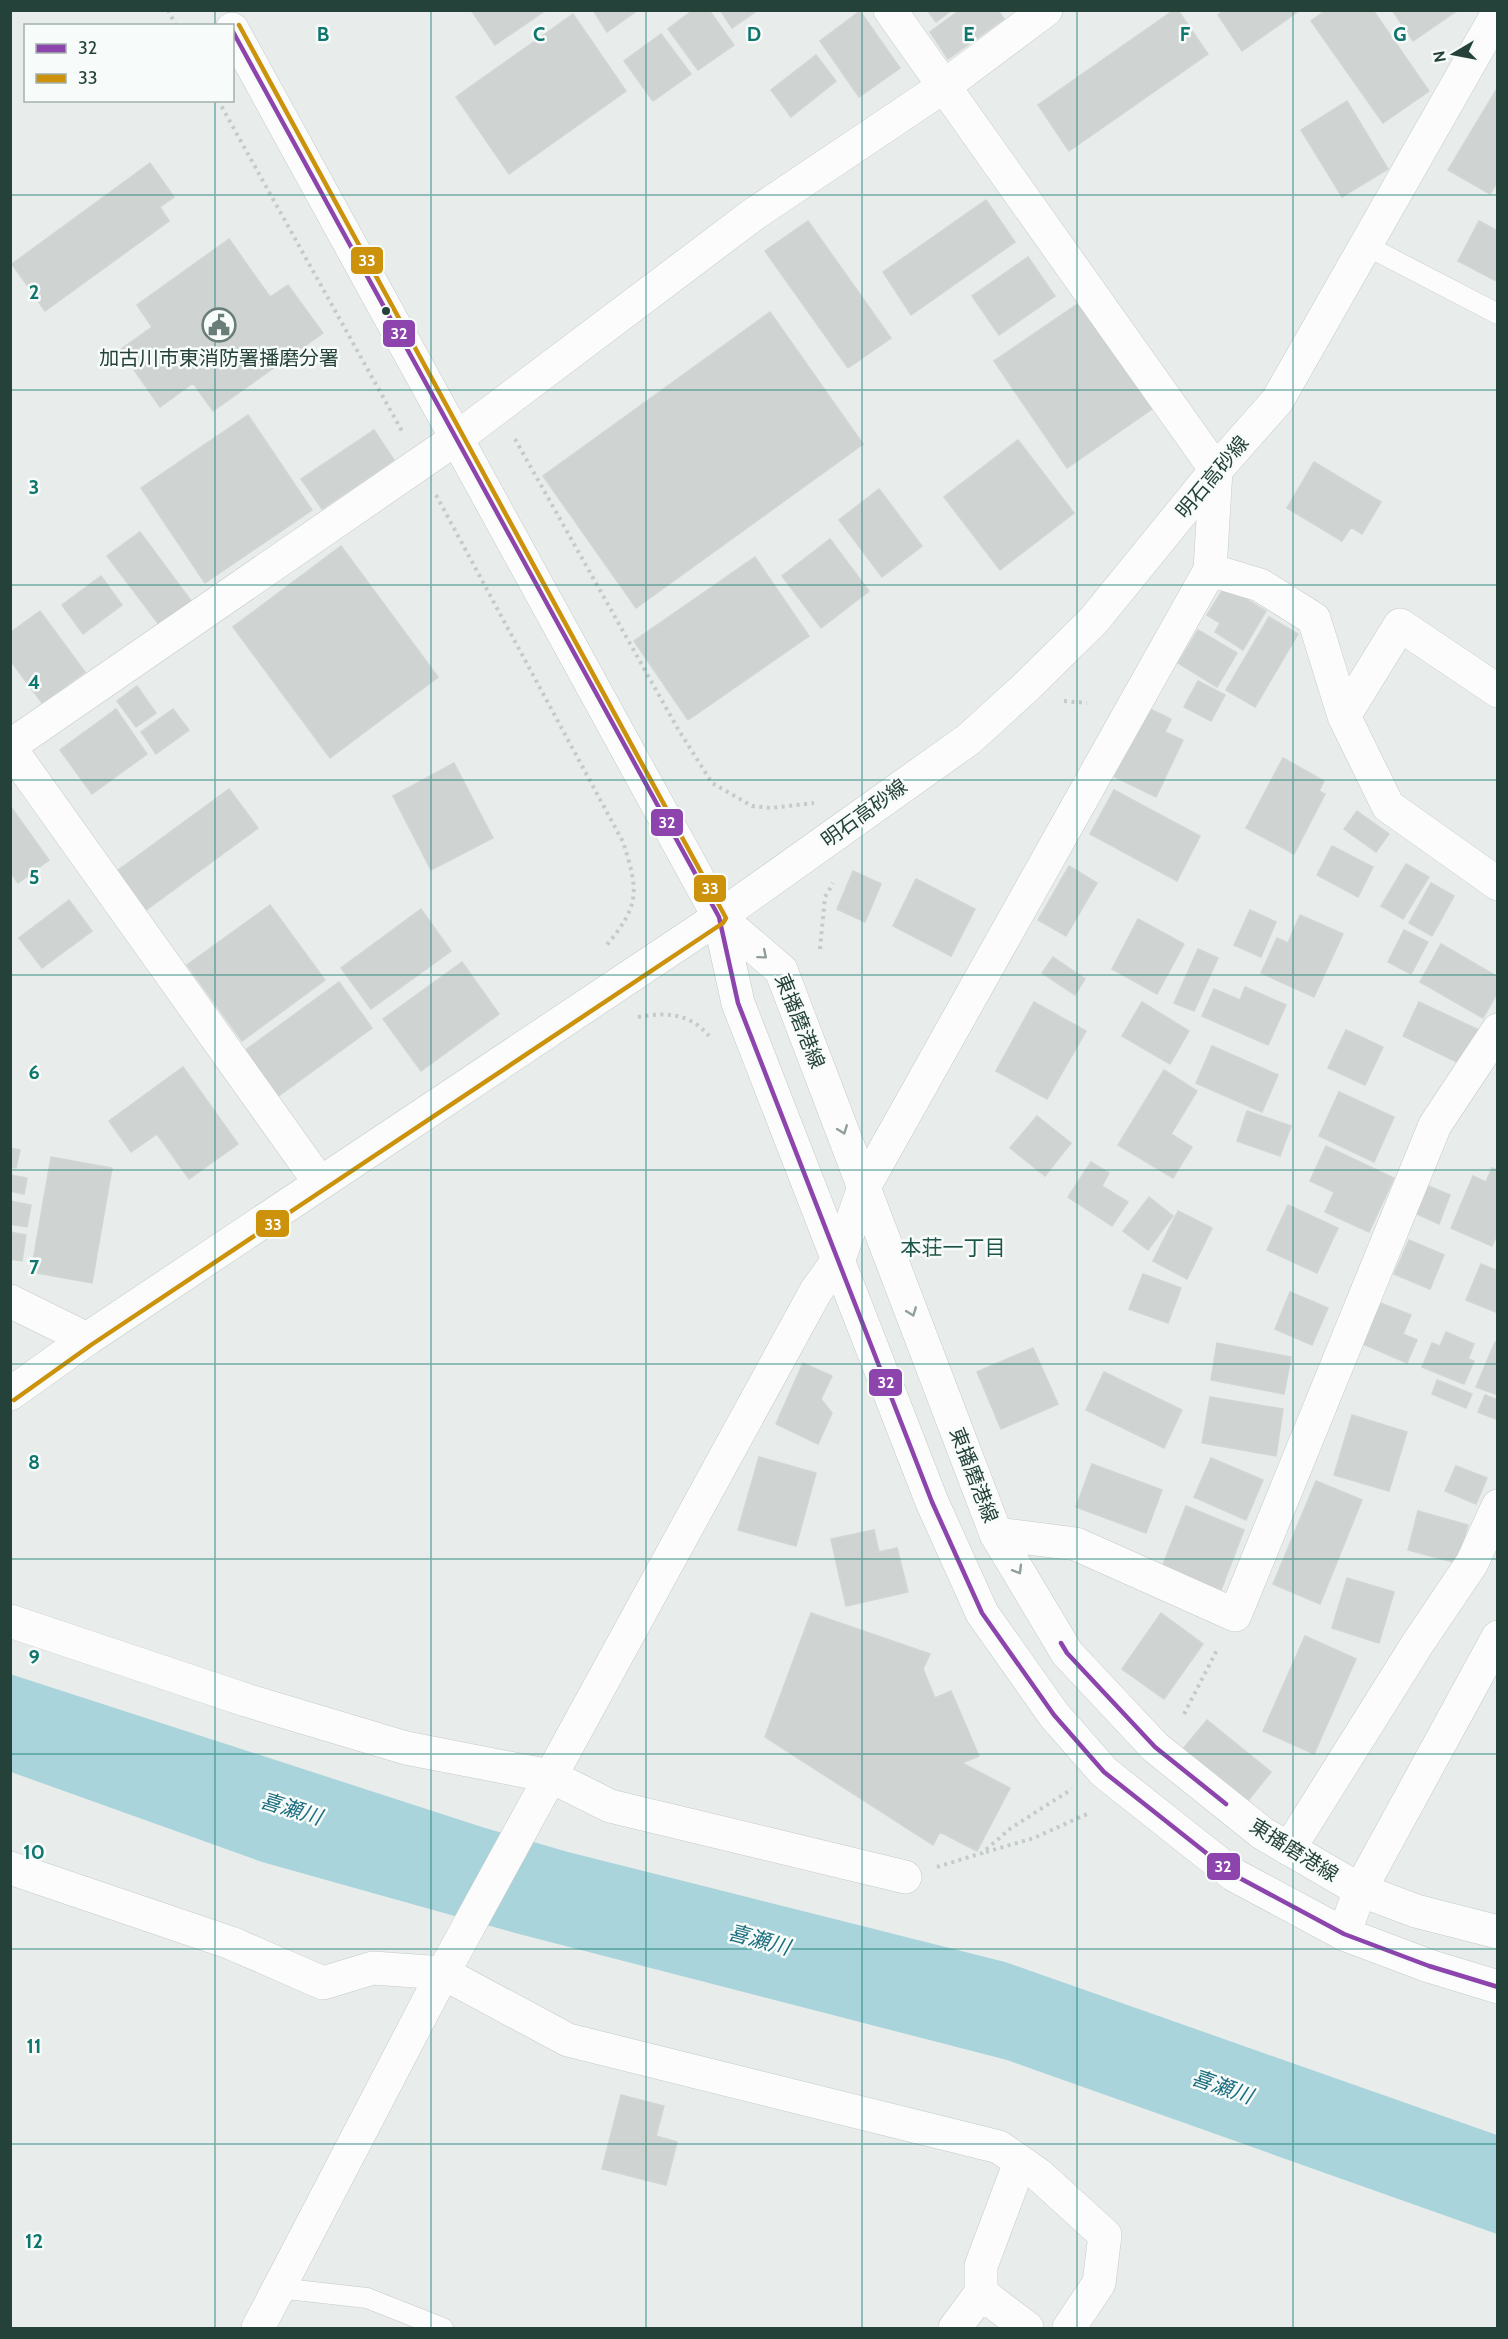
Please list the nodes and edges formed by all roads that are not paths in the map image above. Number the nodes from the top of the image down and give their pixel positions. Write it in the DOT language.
graph roads {
  1 [pos="223,10"];
  2 [pos="890,10"];
  3 [pos="1046,10"];
  4 [pos="1497,13"];
  5 [pos="230,24"];
  6 [pos="234,31"];
  7 [pos="1489,48"];
  8 [pos="943,87"];
  9 [pos="1365,245"];
  10 [pos="1497,314"];
  11 [pos="457,438"];
  12 [pos="1216,470"];
  13 [pos="1210,570"];
  14 [pos="1497,691"];
  15 [pos="1344,716"];
  16 [pos="10,747"];
  17 [pos="1497,884"];
  18 [pos="719,917"];
  19 [pos="1497,1030"];
  20 [pos="320,1183"];
  21 [pos="864,1187"];
  22 [pos="839,1259"];
  23 [pos="10,1301"];
  24 [pos="87,1339"];
  25 [pos="10,1394"];
  26 [pos="1497,1506"];
  27 [pos="996,1534"];
  28 [pos="10,1621"];
  29 [pos="1497,1637"];
  30 [pos="550,1776"];
  31 [pos="1289,1849"];
  32 [pos="10,1868"];
  33 [pos="905,1877"];
  34 [pos="1360,1890"];
  35 [pos="1497,1932"];
  36 [pos="1344,1934"];
  37 [pos="443,1973"];
  38 [pos="1497,1987"];
  39 [pos="1020,2162"];
  40 [pos="278,2288"];
  41 [pos="981,2293"];
  42 [pos="258,2328"];
  43 [pos="443,2328"];
  44 [pos="955,2328"];
  45 [pos="1027,2328"];
  46 [pos="1069,2328"];
  1 -- 5 [label="street"];
  2 -- 8 [label="street"];
  3 -- 8 [label="street"];
  4 -- 7 [label="street, 明石高砂線"];
  6 -- 11 [label="street"];
  7 -- 9 [label="street, 明石高砂線"];
  8 -- 11 [label="street"];
  8 -- 12 [label="street"];
  9 -- 10 [label="lane"];
  9 -- 12 [label="street, 明石高砂線"];
  11 -- 16 [label="street"];
  11 -- 18 [label="street"];
  12 -- 13 [label="street"];
  12 -- 18 [label="street, 明石高砂線"];
  13 -- 15 [label="street"];
  13 -- 21 [label="street"];
  14 -- 15 [label="street"];
  15 -- 17 [label="street"];
  16 -- 20 [label="street"];
  18 -- 20 [label="street, 明石高砂線"];
  18 -- 21 [label="street, 東播磨港線, one-way"];
  18 -- 22 [label="street"];
  19 -- 27 [label="street"];
  20 -- 24 [label="street, 明石高砂線"];
  21 -- 22 [label="street"];
  21 -- 27 [label="street, 東播磨港線, one-way"];
  22 -- 30 [label="street"];
  22 -- 36 [label="street"];
  23 -- 24 [label="street"];
  24 -- 25 [label="street, 明石高砂線"];
  26 -- 31 [label="street"];
  27 -- 31 [label="street, 東播磨港線, one-way"];
  28 -- 30 [label="street"];
  29 -- 34 [label="street"];
  30 -- 33 [label="street"];
  30 -- 37 [label="street"];
  31 -- 34 [label="street, 東播磨港線"];
  32 -- 37 [label="street"];
  34 -- 35 [label="street, 東播磨港線"];
  34 -- 36 [label="street"];
  36 -- 38 [label="street"];
  37 -- 39 [label="street"];
  37 -- 40 [label="street"];
  39 -- 41 [label="street"];
  39 -- 46 [label="street"];
  40 -- 42 [label="street"];
  40 -- 43 [label="lane"];
  41 -- 44 [label="street"];
  41 -- 45 [label="street"];
}
